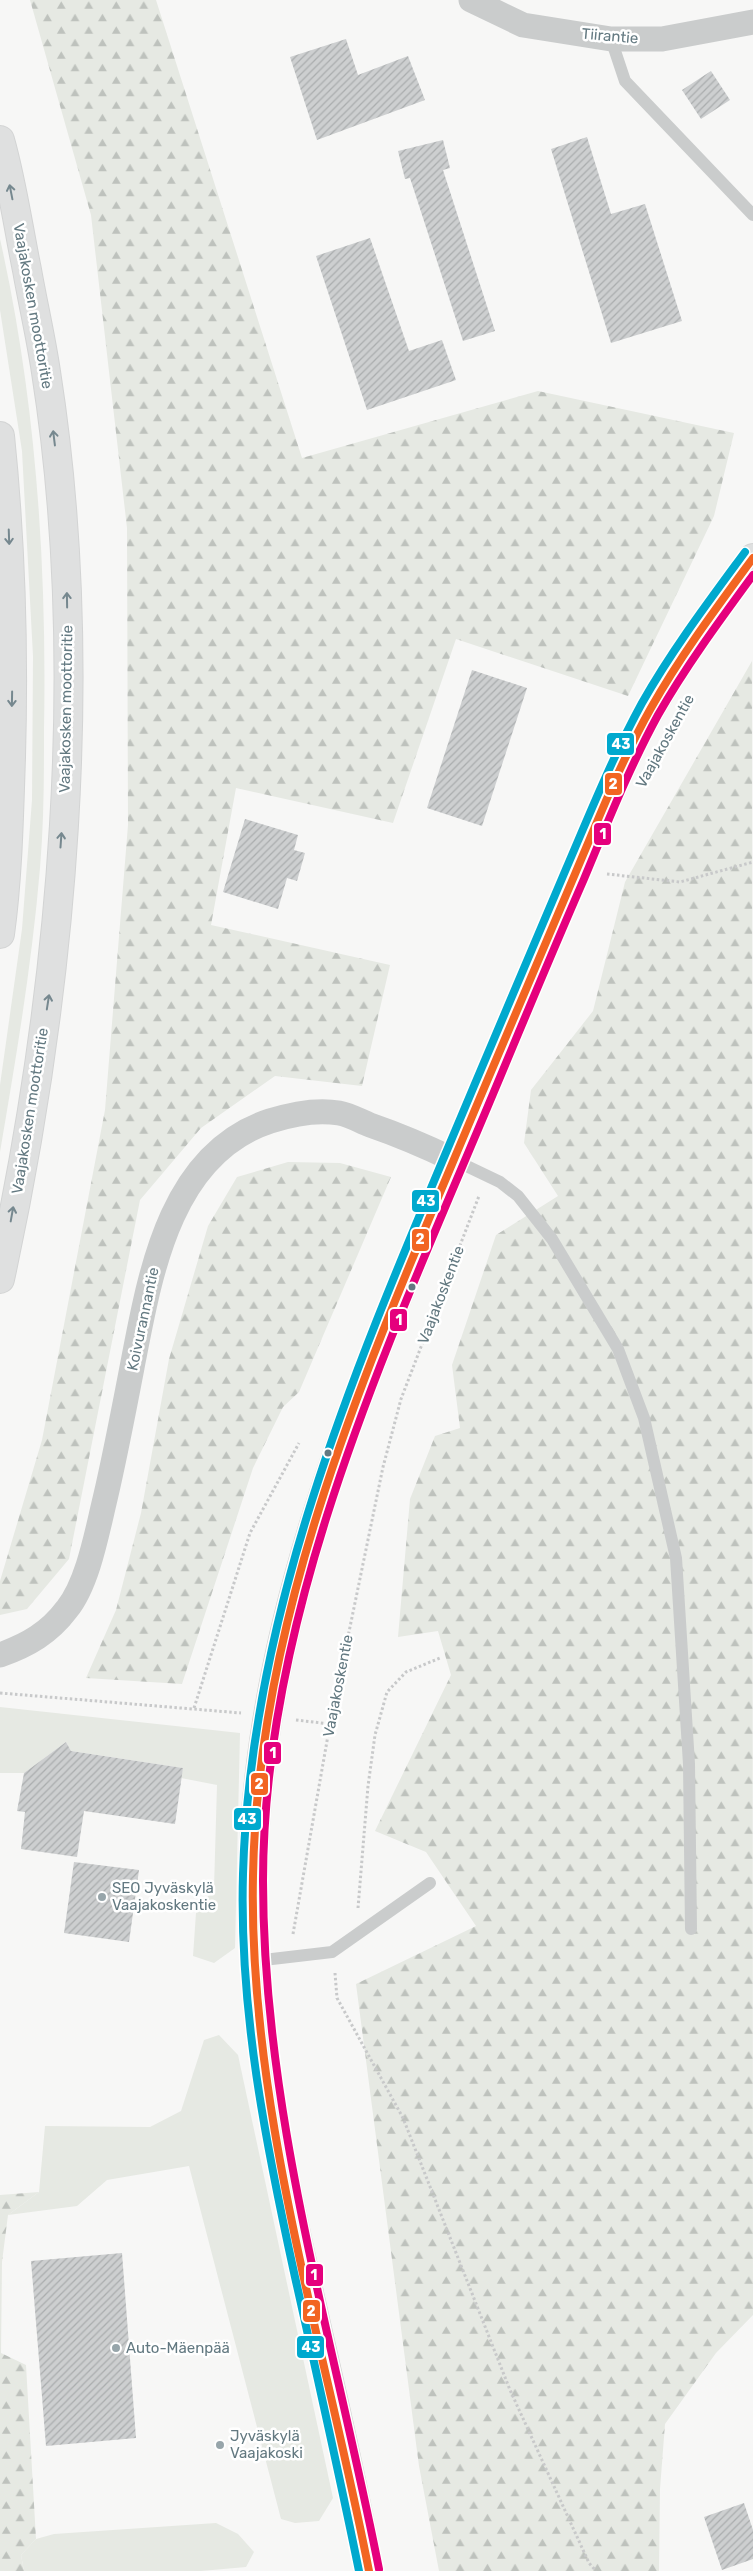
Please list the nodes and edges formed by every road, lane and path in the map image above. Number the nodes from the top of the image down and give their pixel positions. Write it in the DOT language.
graph roads {
  1 [pos="471,0"];
  2 [pos="753,22"];
  3 [pos="612,39"];
  4 [pos="0,140"];
  5 [pos="753,215"];
  6 [pos="0,436"];
  7 [pos="753,558"];
  8 [pos="753,862"];
  9 [pos="599,873"];
  10 [pos="0,934"];
  11 [pos="454,1160"];
  12 [pos="486,1175"];
  13 [pos="0,1279"];
  14 [pos="299,1443"];
  15 [pos="0,1655"];
  16 [pos="440,1658"];
  17 [pos="0,1693"];
  18 [pos="194,1708"];
  19 [pos="243,1713"];
  20 [pos="291,1720"];
  21 [pos="330,1724"];
  22 [pos="430,1883"];
  23 [pos="691,1929"];
  24 [pos="355,1936"];
  25 [pos="332,1952"];
  26 [pos="289,1958"];
  27 [pos="255,1961"];
  28 [pos="369,2571"];
  29 [pos="596,2571"];
  1 -- 3 [label="street, Tiirantie"];
  2 -- 3 [label="street, Tiirantie"];
  3 -- 5 [label="lane"];
  13 -- 4 [label="main road, Vaajakosken moottoritie, one-way"];
  6 -- 10 [label="main road, one-way"];
  7 -- 11 [label="main road, Vaajakoskentie"];
  8 -- 9 [label="path"];
  11 -- 12 [label="lane"];
  11 -- 15 [label="street, Koivurannantie"];
  11 -- 27 [label="main road, Vaajakoskentie"];
  12 -- 21 [label="path, Vaajakoskentie"];
  12 -- 23 [label="lane"];
  14 -- 18 [label="path"];
  16 -- 24 [label="path"];
  17 -- 18 [label="path"];
  18 -- 19 [label="path"];
  20 -- 21 [label="path"];
  21 -- 26 [label="path, Vaajakoskentie"];
  22 -- 24 [label="lane"];
  24 -- 25 [label="lane"];
  25 -- 26 [label="lane"];
  25 -- 29 [label="path"];
  26 -- 27 [label="lane"];
  27 -- 28 [label="main road, Vaajakoskentie"];
}
